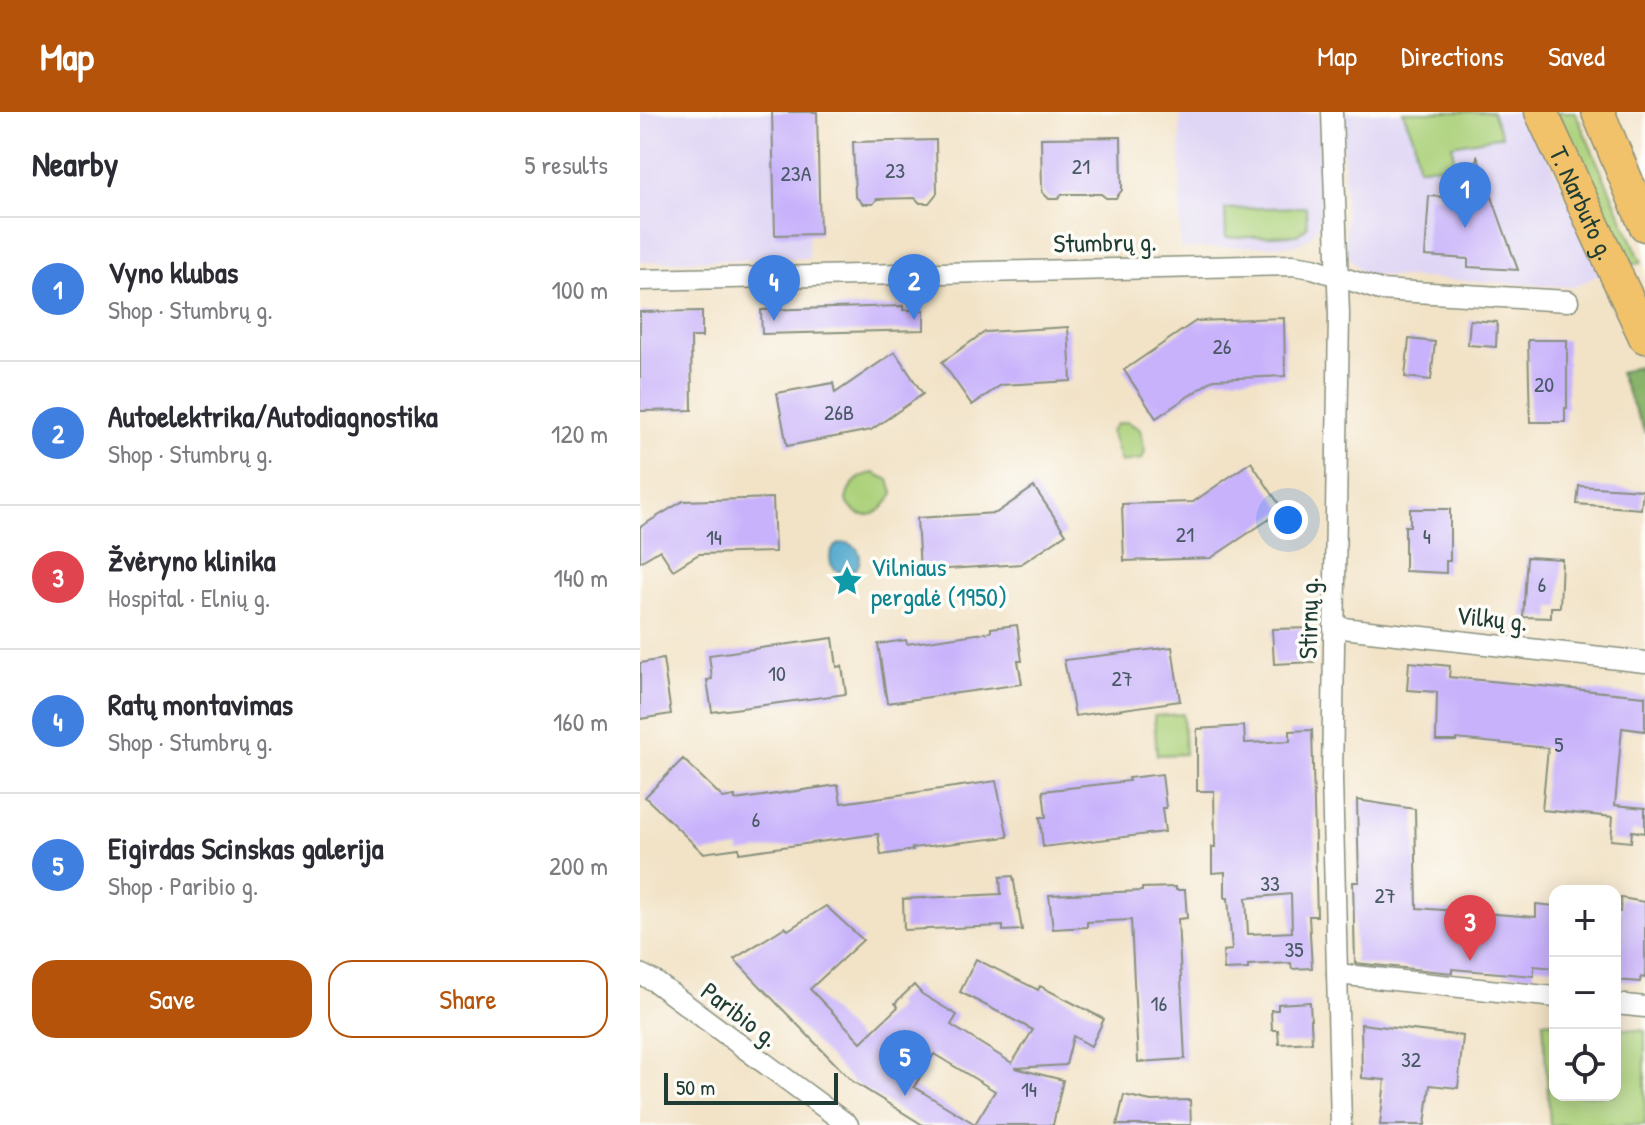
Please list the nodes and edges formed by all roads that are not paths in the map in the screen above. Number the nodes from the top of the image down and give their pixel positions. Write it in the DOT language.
graph roads {
  1 [pos="1332,112"];
  2 [pos="1541,112"];
  3 [pos="1598,112"];
  4 [pos="1645,224"];
  5 [pos="1337,276"];
  6 [pos="640,280"];
  7 [pos="1568,301"];
  8 [pos="1645,337"];
  9 [pos="1334,627"];
  10 [pos="1645,662"];
  11 [pos="640,974"];
  12 [pos="1337,974"];
  13 [pos="1549,996"];
  14 [pos="1621,1005"];
  15 [pos="1645,1007"];
  16 [pos="848,1125"];
  17 [pos="1341,1125"];
  1 -- 5 [label="street, Stirnų g."];
  2 -- 8 [label="main road, T. Narbuto g."];
  3 -- 4 [label="main road, T. Narbuto g."];
  5 -- 6 [label="street, Stumbrų g."];
  5 -- 7 [label="street, Stumbrų g."];
  5 -- 9 [label="street, Stirnų g."];
  9 -- 10 [label="street, Vilkų g."];
  9 -- 12 [label="street, Stirnų g."];
  11 -- 16 [label="street, Paribio g."];
  12 -- 13 [label="street"];
  12 -- 17 [label="street, Stirnų g."];
  14 -- 15 [label="street"];
}
